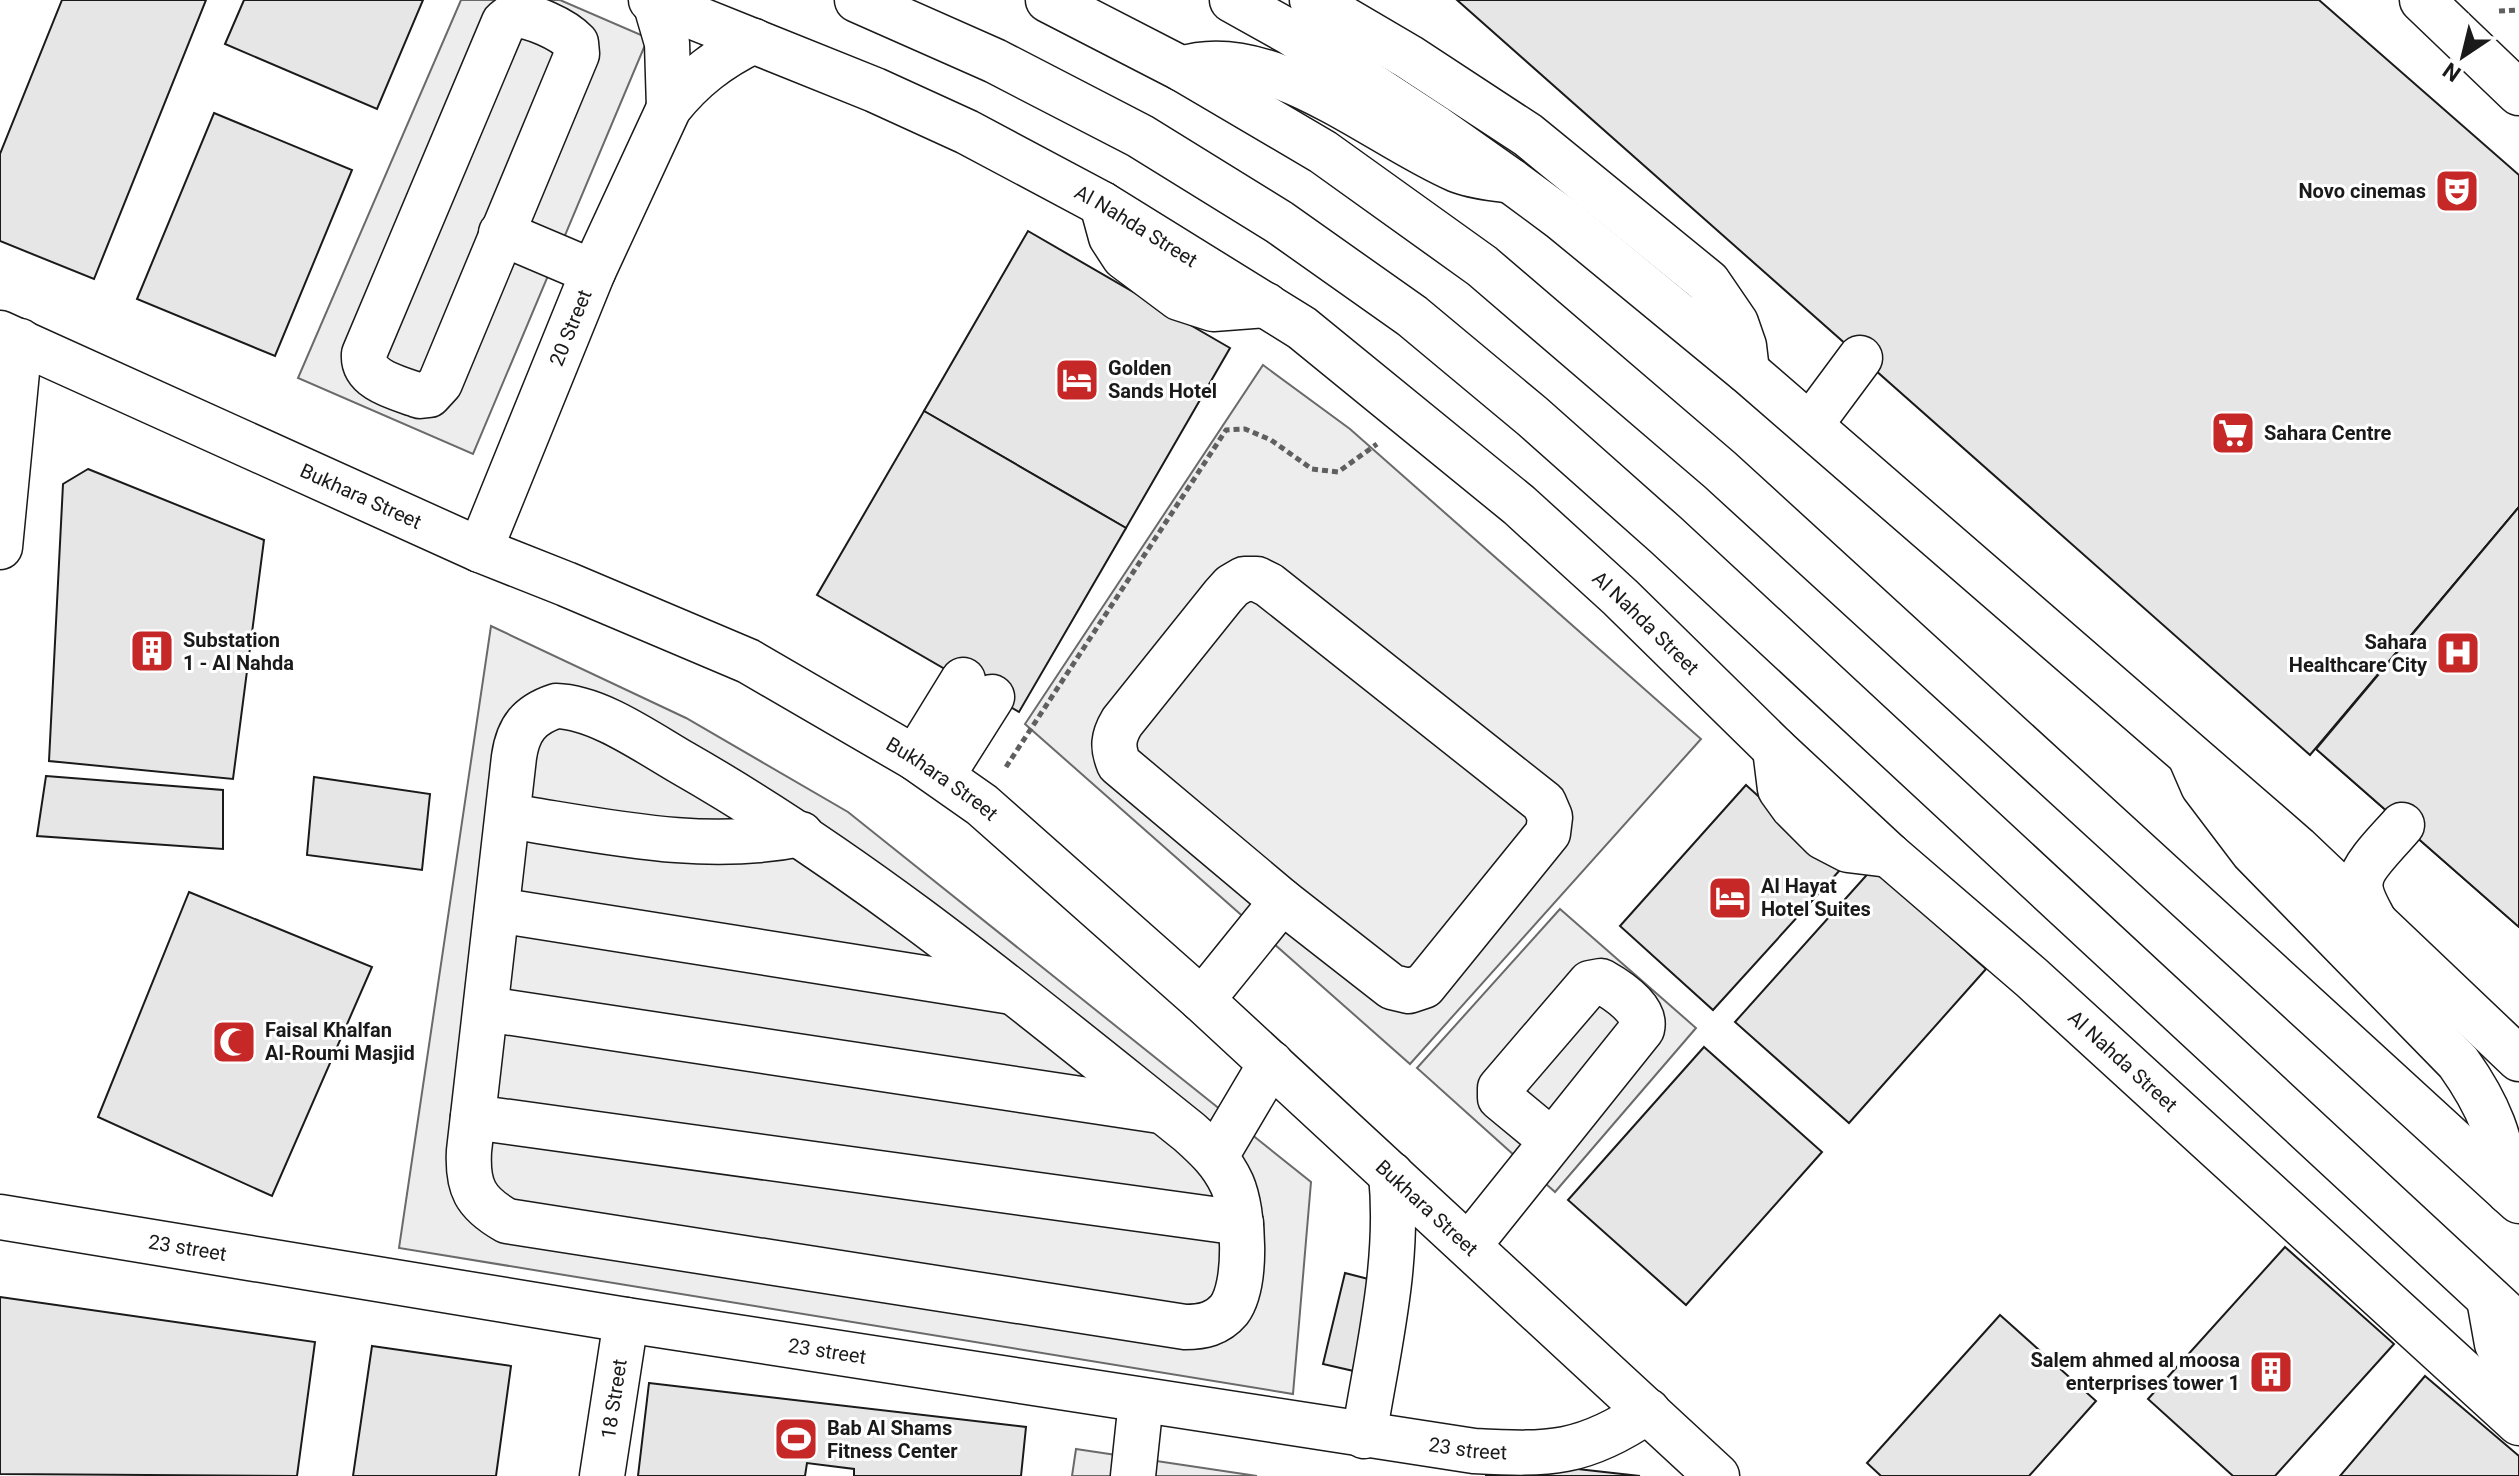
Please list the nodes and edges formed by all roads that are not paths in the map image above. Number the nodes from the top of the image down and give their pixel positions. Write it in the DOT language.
graph roads {
  1 [pos="857,0"];
  2 [pos="1048,0"];
  3 [pos="1232,0"];
  4 [pos="1312,0"];
  5 [pos="2422,0"];
  6 [pos="653,1"];
  7 [pos="754,41"];
  8 [pos="1182,69"];
  9 [pos="2519,93"];
  10 [pos="669,108"];
  11 [pos="1511,181"];
  12 [pos="501,233"];
  13 [pos="593,272"];
  14 [pos="10,337"];
  15 [pos="1860,358"];
  16 [pos="1747,371"];
  17 [pos="1811,424"];
  18 [pos="0,547"];
  19 [pos="480,550"];
  20 [pos="977,689"];
  21 [pos="2190,756"];
  22 [pos="928,767"];
  23 [pos="508,816"];
  24 [pos="2402,825"];
  25 [pos="801,834"];
  26 [pos="1282,901"];
  27 [pos="497,910"];
  28 [pos="2375,922"];
  29 [pos="1015,993"];
  30 [pos="1202,1000"];
  31 [pos="486,1009"];
  32 [pos="2519,1059"];
  33 [pos="1271,1063"];
  34 [pos="1163,1111"];
  35 [pos="473,1117"];
  36 [pos="1552,1141"];
  37 [pos="1216,1156"];
  38 [pos="1391,1174"];
  39 [pos="2514,1197"];
  40 [pos="0,1217"];
  41 [pos="1241,1223"];
  42 [pos="1469,1245"];
  43 [pos="2504,1312"];
  44 [pos="626,1320"];
  45 [pos="2519,1383"];
  46 [pos="1141,1401"];
  47 [pos="1648,1411"];
  48 [pos="2519,1423"];
  49 [pos="1364,1436"];
  50 [pos="602,1476"];
  51 [pos="1133,1476"];
  52 [pos="1717,1476"];
  1 -- 43 [label="street"];
  2 -- 8 [label="street"];
  3 -- 11 [label="street"];
  4 -- 16 [label="street"];
  5 -- 9 [label="street"];
  6 -- 7 [label="street, Al Nahda Street"];
  6 -- 10 [label="street, 20 Street"];
  7 -- 10 [label="street, 20 Street"];
  7 -- 48 [label="street, Al Nahda Street"];
  8 -- 11 [label="street"];
  8 -- 39 [label="street"];
  10 -- 13 [label="street, 20 Street"];
  11 -- 16 [label="street"];
  12 -- 12 [label="street"];
  12 -- 13 [label="street"];
  13 -- 19 [label="street, 20 Street"];
  14 -- 18 [label="street"];
  14 -- 19 [label="street, Bukhara Street"];
  15 -- 17 [label="street"];
  16 -- 17 [label="street"];
  17 -- 21 [label="street"];
  19 -- 22 [label="street, Bukhara Street"];
  20 -- 22 [label="street"];
  21 -- 28 [label="street"];
  21 -- 39 [label="street"];
  22 -- 30 [label="street, Bukhara Street"];
  23 -- 25 [label="street"];
  23 -- 25 [label="street"];
  23 -- 27 [label="street"];
  24 -- 28 [label="street"];
  25 -- 29 [label="street"];
  26 -- 26 [label="street"];
  26 -- 30 [label="street"];
  27 -- 29 [label="street"];
  27 -- 31 [label="street"];
  28 -- 32 [label="street"];
  29 -- 34 [label="street"];
  30 -- 33 [label="street, Bukhara Street"];
  31 -- 34 [label="street"];
  31 -- 35 [label="street"];
  33 -- 37 [label="street"];
  33 -- 38 [label="street, Bukhara Street"];
  34 -- 37 [label="street"];
  35 -- 41 [label="street"];
  35 -- 41 [label="street"];
  36 -- 42 [label="street"];
  37 -- 41 [label="street"];
  38 -- 42 [label="street, Bukhara Street"];
  38 -- 49 [label="street"];
  40 -- 44 [label="street, 23 street"];
  42 -- 47 [label="street, Bukhara Street"];
  43 -- 45 [label="street"];
  44 -- 46 [label="street, 23 street"];
  44 -- 50 [label="street, 18 Street"];
  46 -- 49 [label="street, 23 street"];
  46 -- 51 [label="street"];
  47 -- 49 [label="street, 23 street"];
  47 -- 52 [label="street, Bukhara Street"];
}
